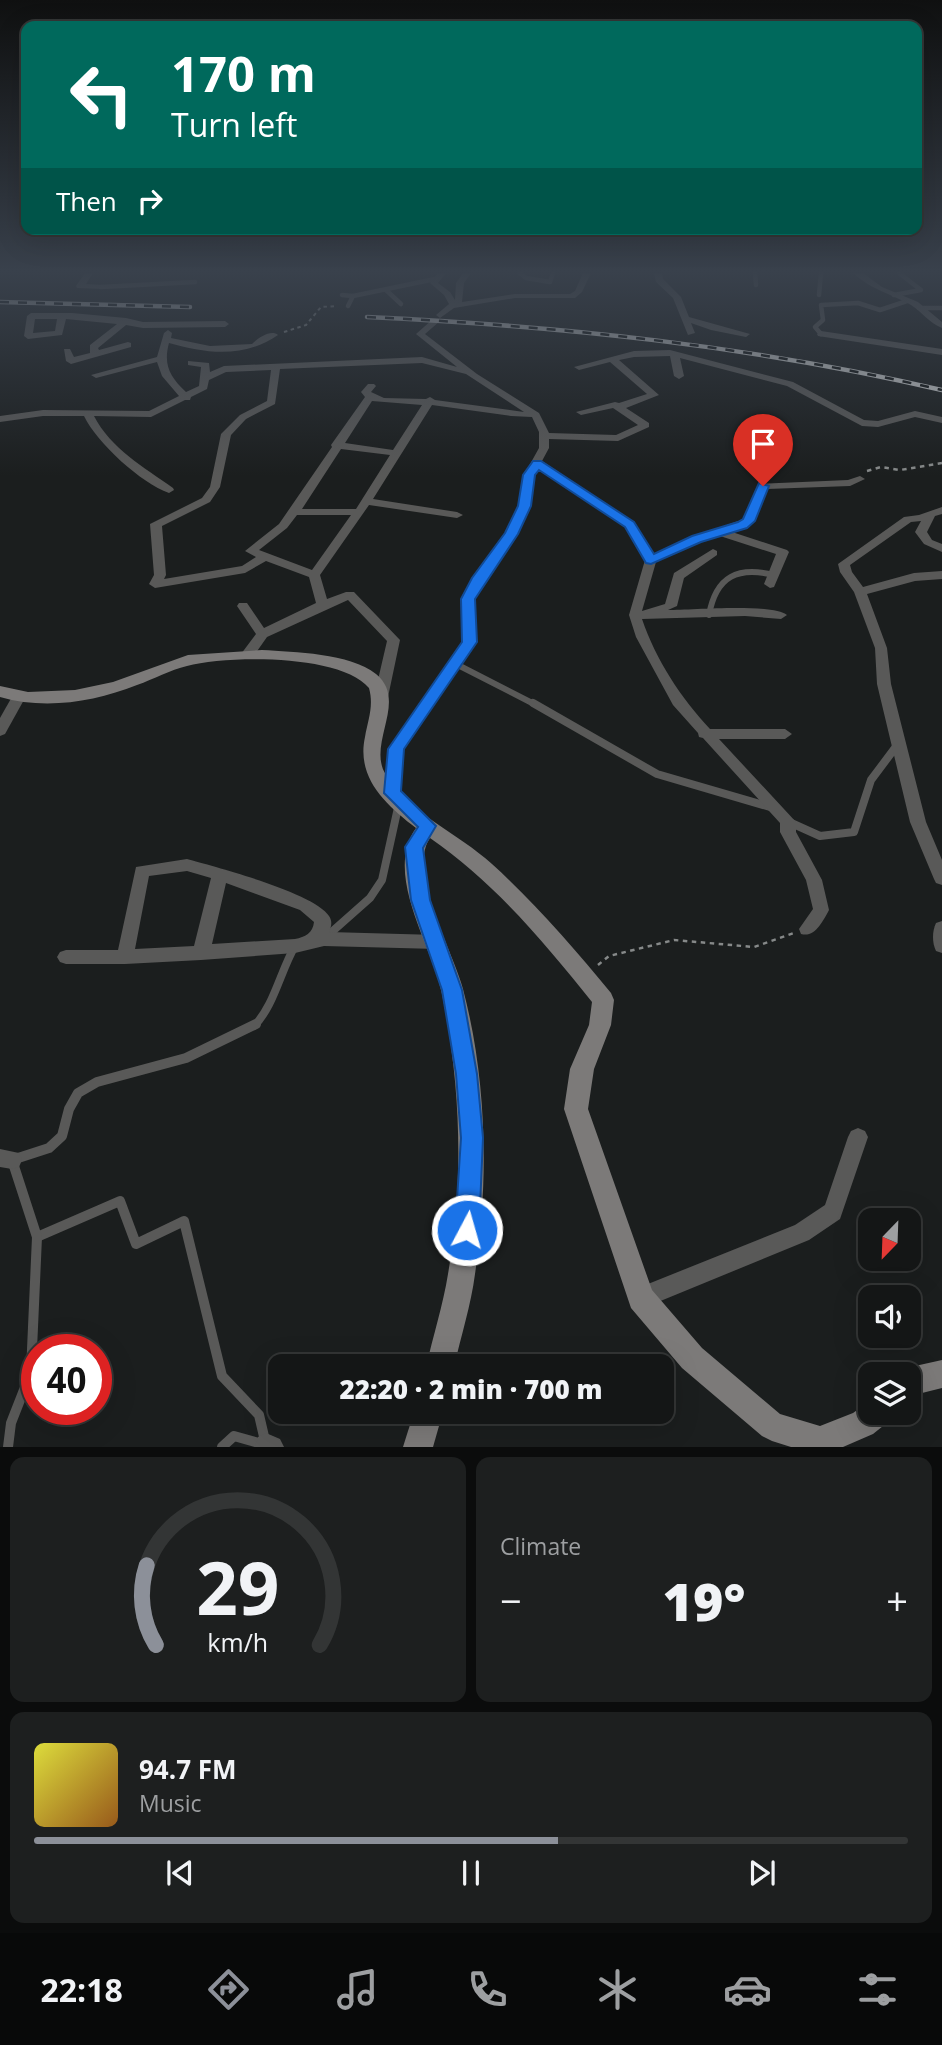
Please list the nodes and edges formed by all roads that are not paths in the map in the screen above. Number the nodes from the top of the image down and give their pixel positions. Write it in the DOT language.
graph roads {
  1 [pos="101,341"];
  2 [pos="165,341"];
  3 [pos="171,341"];
  4 [pos="260,341"];
  5 [pos="428,341"];
  6 [pos="859,341"];
  7 [pos="867,342"];
  8 [pos="128,345"];
  9 [pos="67,351"];
  10 [pos="866,352"];
  11 [pos="942,352"];
  12 [pos="95,354"];
  13 [pos="674,354"];
  14 [pos="162,358"];
  15 [pos="613,360"];
  16 [pos="191,363"];
  17 [pos="579,367"];
  18 [pos="275,368"];
  19 [pos="96,375"];
  20 [pos="474,376"];
  21 [pos="679,376"];
  22 [pos="206,378"];
  23 [pos="187,398"];
  24 [pos="430,400"];
  25 [pos="621,407"];
  26 [pos="581,412"];
  27 [pos="88,414"];
  28 [pos="536,415"];
  29 [pos="0,419"];
  30 [pos="942,420"];
  31 [pos="544,436"];
  32 [pos="336,445"];
  33 [pos="396,453"];
  34 [pos="537,463"];
  35 [pos="860,479"];
  36 [pos="169,490"];
  37 [pos="367,500"];
  38 [pos="294,512"];
  39 [pos="359,512"];
  40 [pos="936,513"];
  41 [pos="457,515"];
  42 [pos="723,533"];
  43 [pos="942,549"];
  44 [pos="669,551"];
  45 [pos="713,553"];
  46 [pos="264,557"];
  47 [pos="651,560"];
  48 [pos="694,564"];
  49 [pos="314,575"];
  50 [pos="942,575"];
  51 [pos="772,579"];
  52 [pos="860,592"];
  53 [pos="323,605"];
  54 [pos="243,606"];
  55 [pos="635,615"];
  56 [pos="709,615"];
  57 [pos="781,615"];
  58 [pos="262,634"];
  59 [pos="248,654"];
  60 [pos="454,663"];
  61 [pos="9,695"];
  62 [pos="381,697"];
  63 [pos="0,730"];
  64 [pos="704,734"];
  65 [pos="785,734"];
  66 [pos="898,744"];
  67 [pos="396,797"];
  68 [pos="774,808"];
  69 [pos="788,822"];
  70 [pos="428,826"];
  71 [pos="220,874"];
  72 [pos="942,879"];
  73 [pos="807,929"];
  74 [pos="942,929"];
  75 [pos="310,942"];
  76 [pos="438,942"];
  77 [pos="942,946"];
  78 [pos="201,953"];
  79 [pos="66,957"];
  80 [pos="125,957"];
  81 [pos="858,1137"];
  82 [pos="6,1159"];
  83 [pos="37,1237"];
  84 [pos="641,1298"];
  85 [pos="443,1354"];
  86 [pos="942,1374"];
  87 [pos="921,1379"];
  88 [pos="425,1424"];
  89 [pos="860,1425"];
  90 [pos="772,1436"];
  91 [pos="269,1446"];
  92 [pos="8,1447"];
  93 [pos="222,1447"];
  94 [pos="418,1447"];
  1 -- 12 [label="street"];
  2 -- 14 [label="street"];
  3 -- 4 [label="street"];
  5 -- 20 [label="street"];
  6 -- 7 [label="street"];
  7 -- 10 [label="street"];
  7 -- 11 [label="street"];
  8 -- 12 [label="street"];
  9 -- 12 [label="street"];
  13 -- 15 [label="street"];
  13 -- 21 [label="street"];
  13 -- 30 [label="street"];
  14 -- 19 [label="street"];
  14 -- 23 [label="street"];
  15 -- 17 [label="street"];
  15 -- 25 [label="street"];
  16 -- 22 [label="street"];
  18 -- 20 [label="street"];
  18 -- 22 [label="street"];
  18 -- 46 [label="street"];
  20 -- 28 [label="street"];
  22 -- 23 [label="street"];
  23 -- 27 [label="street"];
  24 -- 28 [label="street"];
  24 -- 32 [label="street"];
  24 -- 33 [label="street"];
  25 -- 26 [label="street"];
  25 -- 31 [label="street"];
  27 -- 29 [label="street"];
  27 -- 36 [label="street"];
  28 -- 31 [label="street"];
  31 -- 34 [label="street"];
  32 -- 33 [label="street"];
  32 -- 38 [label="street"];
  33 -- 37 [label="street"];
  34 -- 47 [label="street"];
  34 -- 60 [label="street"];
  35 -- 42 [label="street"];
  37 -- 39 [label="street"];
  37 -- 41 [label="street"];
  38 -- 39 [label="street"];
  38 -- 46 [label="street"];
  39 -- 49 [label="street"];
  40 -- 43 [label="street"];
  40 -- 52 [label="street"];
  42 -- 44 [label="street"];
  42 -- 51 [label="street"];
  44 -- 47 [label="street"];
  44 -- 48 [label="street"];
  45 -- 48 [label="street"];
  46 -- 49 [label="street"];
  47 -- 55 [label="street"];
  48 -- 55 [label="street"];
  49 -- 53 [label="street"];
  50 -- 52 [label="street"];
  51 -- 56 [label="lane"];
  52 -- 66 [label="street"];
  53 -- 58 [label="street"];
  53 -- 62 [label="street"];
  54 -- 58 [label="street"];
  55 -- 56 [label="street"];
  55 -- 64 [label="street"];
  56 -- 57 [label="street"];
  58 -- 59 [label="street"];
  59 -- 61 [label="street"];
  59 -- 62 [label="street"];
  60 -- 67 [label="street"];
  60 -- 68 [label="lane"];
  61 -- 63 [label="street"];
  62 -- 67 [label="street"];
  64 -- 65 [label="street"];
  64 -- 68 [label="street"];
  66 -- 69 [label="lane"];
  66 -- 72 [label="street"];
  67 -- 70 [label="street"];
  67 -- 75 [label="lane"];
  68 -- 69 [label="street"];
  69 -- 73 [label="street"];
  70 -- 76 [label="street"];
  70 -- 84 [label="street"];
  71 -- 75 [label="street"];
  71 -- 78 [label="street"];
  71 -- 80 [label="street"];
  74 -- 77 [label="street"];
  75 -- 76 [label="street"];
  75 -- 78 [label="street"];
  75 -- 82 [label="lane"];
  76 -- 85 [label="street"];
  78 -- 80 [label="street"];
  79 -- 80 [label="street"];
  81 -- 84 [label="street"];
  82 -- 83 [label="lane"];
  83 -- 91 [label="lane"];
  83 -- 92 [label="lane"];
  84 -- 90 [label="street"];
  86 -- 87 [label="street"];
  88 -- 94 [label="street"];
  89 -- 90 [label="street"];
  91 -- 93 [label="lane"];
}
